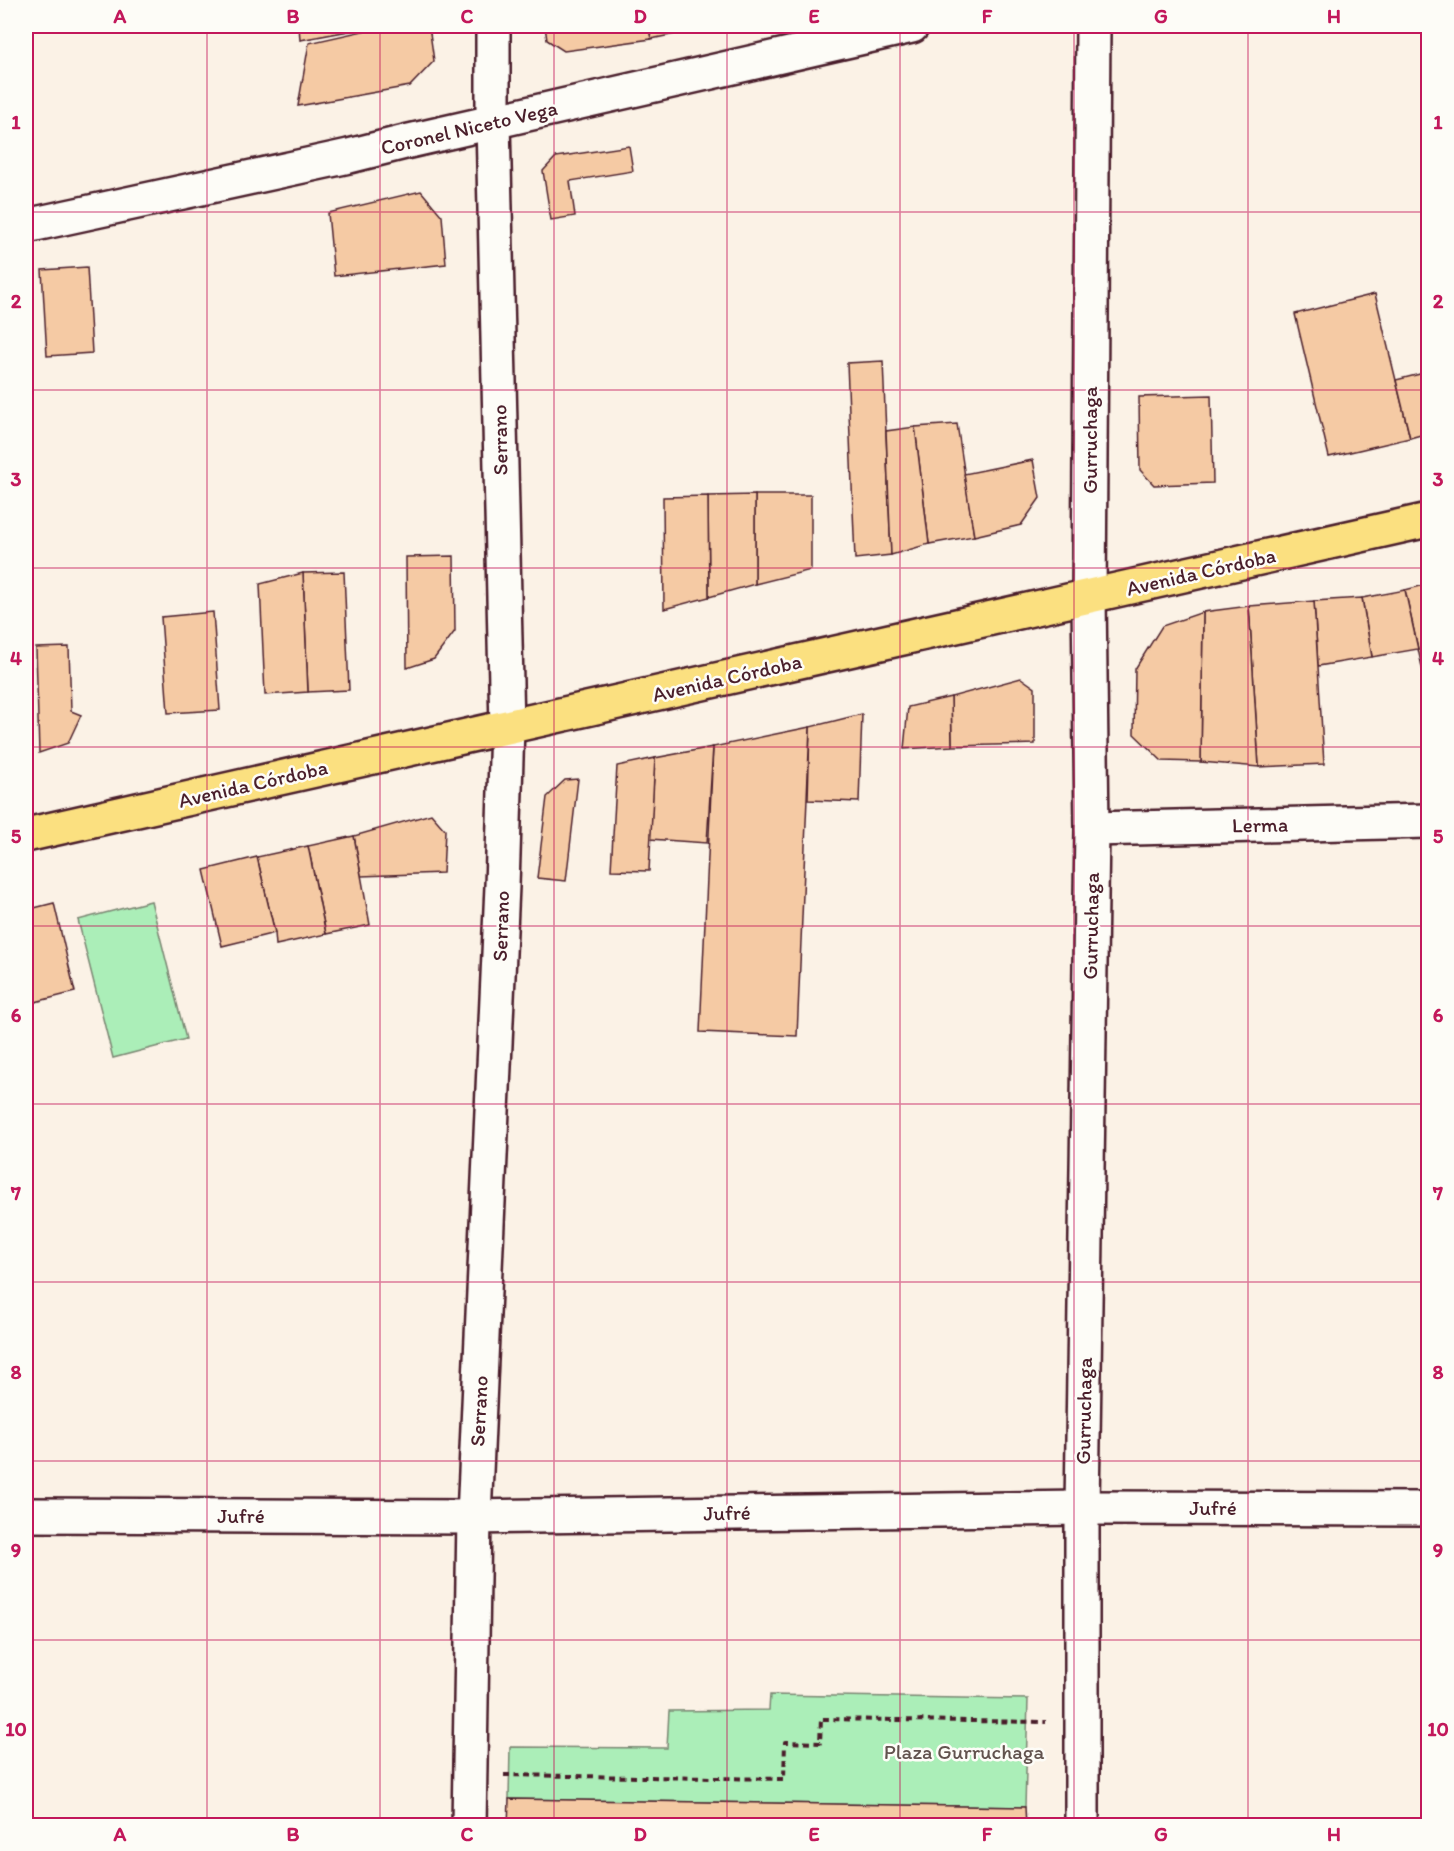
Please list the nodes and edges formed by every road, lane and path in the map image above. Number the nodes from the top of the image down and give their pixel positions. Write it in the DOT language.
graph roads {
  1 [pos="493,26"];
  2 [pos="912,26"];
  3 [pos="1093,26"];
  4 [pos="493,122"];
  5 [pos="26,226"];
  6 [pos="1428,520"];
  7 [pos="1089,598"];
  8 [pos="507,727"];
  9 [pos="1428,821"];
  10 [pos="1092,829"];
  11 [pos="26,835"];
  12 [pos="1083,1508"];
  13 [pos="1428,1509"];
  14 [pos="26,1515"];
  15 [pos="474,1517"];
  16 [pos="1082,1723"];
  17 [pos="471,1775"];
  18 [pos="469,1826"];
  19 [pos="1082,1826"];
  1 -- 4 [label="street, Serrano"];
  2 -- 4 [label="street, Coronel Niceto Vega"];
  3 -- 7 [label="street, Gurruchaga"];
  4 -- 5 [label="street, Coronel Niceto Vega"];
  4 -- 8 [label="street, Serrano"];
  6 -- 7 [label="main road, Avenida Córdoba"];
  7 -- 8 [label="main road, Avenida Córdoba"];
  7 -- 10 [label="street, Gurruchaga"];
  8 -- 11 [label="main road, Avenida Córdoba"];
  8 -- 15 [label="street, Serrano"];
  9 -- 10 [label="street, Lerma"];
  10 -- 12 [label="street, Gurruchaga"];
  12 -- 13 [label="street, Jufré"];
  12 -- 15 [label="street, Jufré"];
  12 -- 16 [label="street, Gurruchaga"];
  14 -- 15 [label="street, Jufré"];
  15 -- 17 [label="street, Serrano"];
  16 -- 17 [label="path"];
  16 -- 19 [label="street, Gurruchaga"];
  17 -- 18 [label="street, Serrano"];
}
